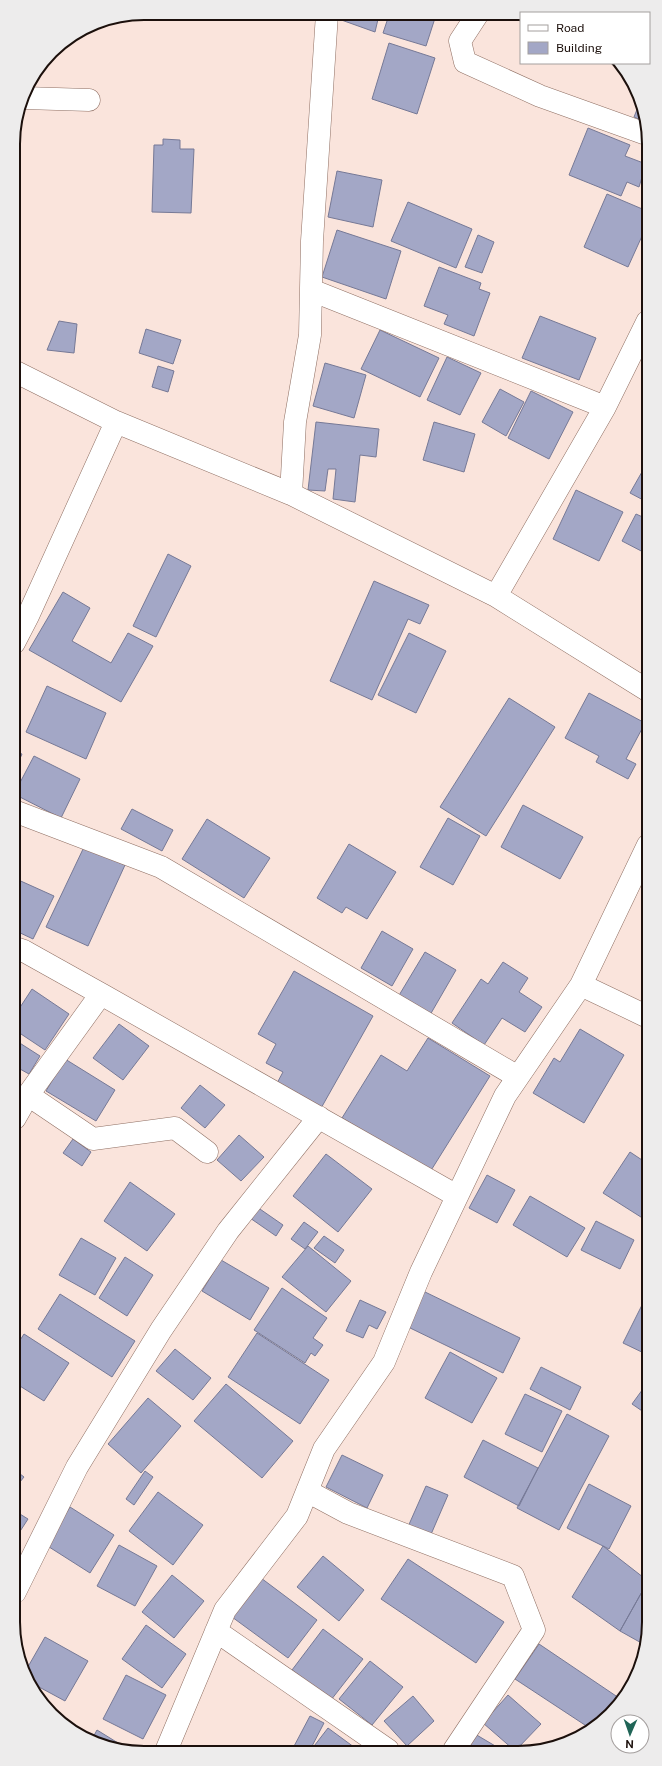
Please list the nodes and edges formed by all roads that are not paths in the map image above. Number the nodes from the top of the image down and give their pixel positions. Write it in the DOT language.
graph roads {
  1 [pos="327,20"];
  2 [pos="474,20"];
  3 [pos="29,98"];
  4 [pos="89,100"];
  5 [pos="641,132"];
  6 [pos="311,290"];
  7 [pos="642,346"];
  8 [pos="20,374"];
  9 [pos="605,407"];
  10 [pos="116,422"];
  11 [pos="290,494"];
  12 [pos="496,596"];
  13 [pos="21,619"];
  14 [pos="642,687"];
  15 [pos="20,813"];
  16 [pos="642,858"];
  17 [pos="20,950"];
  18 [pos="582,984"];
  19 [pos="101,994"];
  20 [pos="642,1014"];
  21 [pos="518,1077"];
  22 [pos="28,1095"];
  23 [pos="20,1109"];
  24 [pos="319,1117"];
  25 [pos="207,1152"];
  26 [pos="457,1196"];
  27 [pos="307,1491"];
  28 [pos="20,1584"];
  29 [pos="216,1631"];
  30 [pos="168,1746"];
  31 [pos="382,1746"];
  32 [pos="457,1746"];
  1 -- 6 [label="street"];
  2 -- 5 [label="street"];
  3 -- 4 [label="street"];
  6 -- 9 [label="street"];
  6 -- 11 [label="street"];
  7 -- 9 [label="street"];
  8 -- 10 [label="street"];
  9 -- 12 [label="street"];
  10 -- 11 [label="street"];
  10 -- 13 [label="street"];
  11 -- 12 [label="street"];
  12 -- 14 [label="street"];
  15 -- 21 [label="street"];
  16 -- 18 [label="street"];
  17 -- 19 [label="street"];
  18 -- 20 [label="street"];
  18 -- 21 [label="street"];
  19 -- 22 [label="street"];
  19 -- 24 [label="street"];
  21 -- 26 [label="street"];
  22 -- 23 [label="street"];
  22 -- 25 [label="street"];
  24 -- 26 [label="street"];
  24 -- 28 [label="street"];
  26 -- 27 [label="street"];
  27 -- 29 [label="street"];
  27 -- 32 [label="street"];
  29 -- 30 [label="street"];
  29 -- 31 [label="street"];
}
